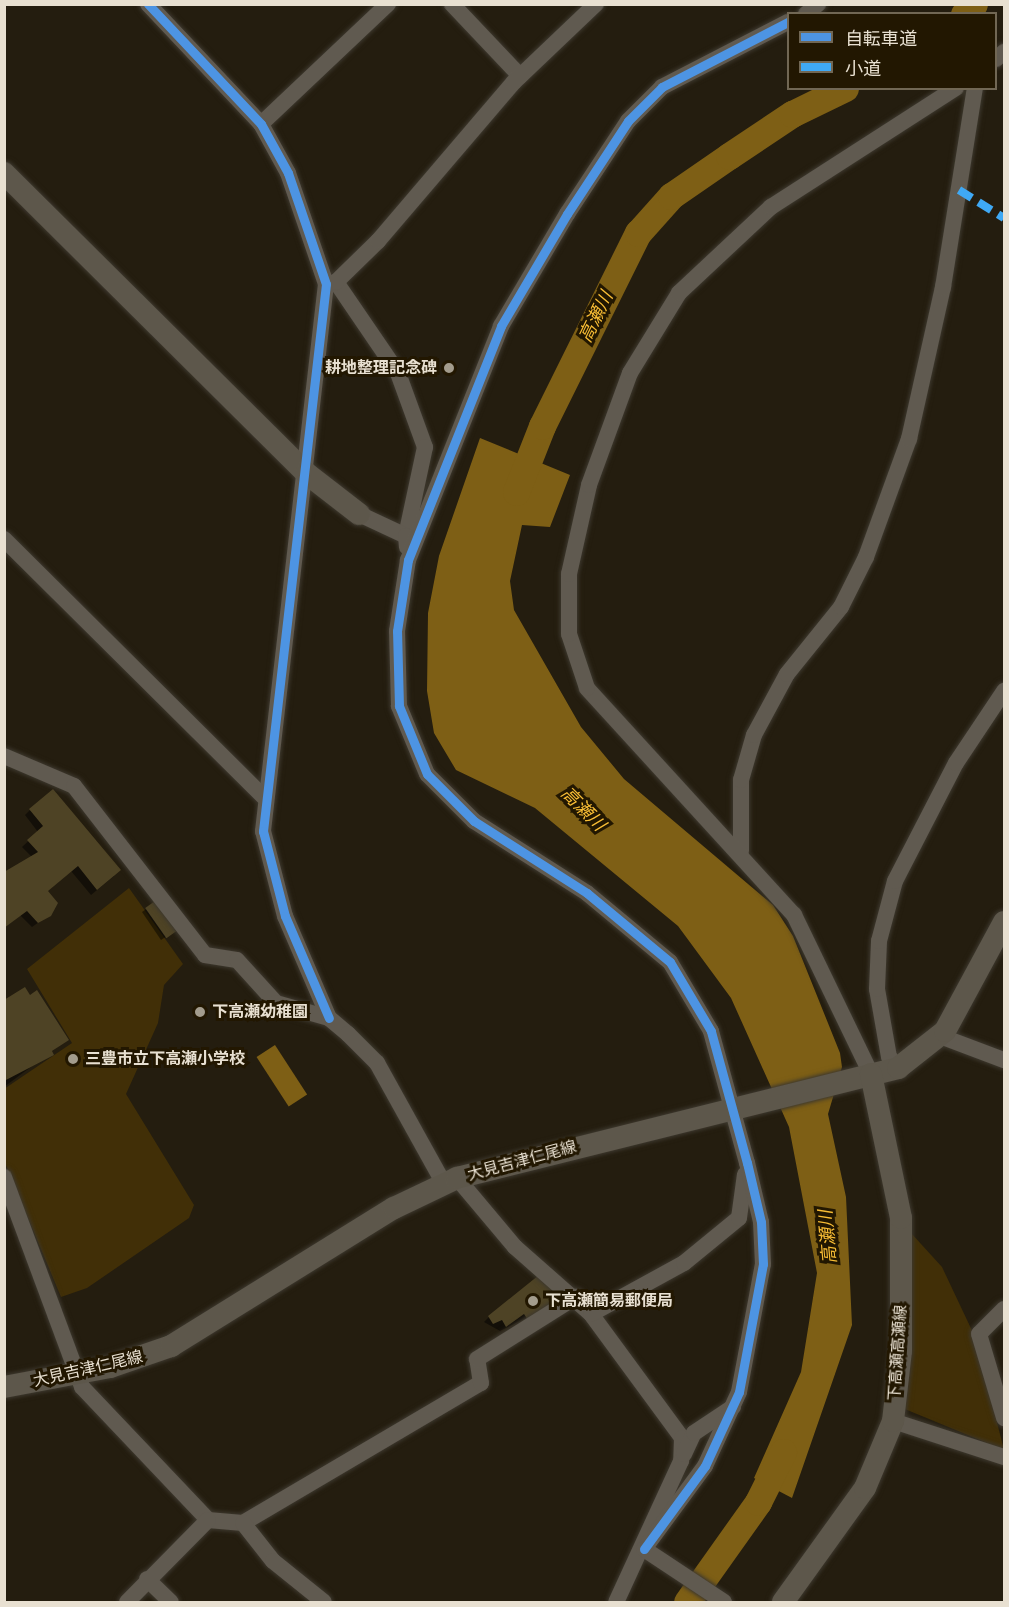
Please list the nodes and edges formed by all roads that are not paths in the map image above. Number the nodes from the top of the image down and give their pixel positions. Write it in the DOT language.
graph roads {
  1 [pos="148,4"];
  2 [pos="388,4"];
  3 [pos="452,4"];
  4 [pos="596,4"];
  5 [pos="787,23"];
  6 [pos="520,76"];
  7 [pos="953,90"];
  8 [pos="975,90"];
  9 [pos="261,124"];
  10 [pos="5,174"];
  11 [pos="331,283"];
  12 [pos="306,473"];
  13 [pos="358,514"];
  14 [pos="406,536"];
  15 [pos="4,539"];
  16 [pos="408,560"];
  17 [pos="1005,691"];
  18 [pos="4,756"];
  19 [pos="265,798"];
  20 [pos="741,851"];
  21 [pos="1005,922"];
  22 [pos="329,1018"];
  23 [pos="940,1036"];
  24 [pos="1005,1060"];
  25 [pos="898,1068"];
  26 [pos="871,1074"];
  27 [pos="732,1107"];
  28 [pos="747,1163"];
  29 [pos="4,1177"];
  30 [pos="451,1181"];
  31 [pos="576,1297"];
  32 [pos="1005,1309"];
  33 [pos="591,1314"];
  34 [pos="78,1373"];
  35 [pos="4,1387"];
  36 [pos="733,1407"];
  37 [pos="1005,1418"];
  38 [pos="893,1421"];
  39 [pos="1005,1457"];
  40 [pos="681,1461"];
  41 [pos="208,1520"];
  42 [pos="243,1523"];
  43 [pos="644,1549"];
  44 [pos="147,1579"];
  45 [pos="128,1602"];
  46 [pos="171,1602"];
  47 [pos="324,1602"];
  48 [pos="616,1602"];
  49 [pos="724,1602"];
  50 [pos="783,1602"];
  1 -- 9 [label="street"];
  2 -- 9 [label="street"];
  3 -- 6 [label="street"];
  4 -- 6 [label="street"];
  5 -- 16 [label="street"];
  6 -- 11 [label="street"];
  7 -- 20 [label="street"];
  8 -- 20 [label="street"];
  9 -- 11 [label="street"];
  10 -- 12 [label="main road"];
  11 -- 12 [label="street"];
  11 -- 14 [label="street"];
  12 -- 13 [label="main road"];
  12 -- 19 [label="street"];
  13 -- 14 [label="street"];
  14 -- 16 [label="street"];
  15 -- 19 [label="street"];
  16 -- 27 [label="street"];
  17 -- 25 [label="street"];
  18 -- 22 [label="street"];
  19 -- 22 [label="street"];
  20 -- 26 [label="street"];
  21 -- 23 [label="main road, 大見吉津仁尾線"];
  22 -- 30 [label="street"];
  23 -- 24 [label="street"];
  23 -- 25 [label="main road, 大見吉津仁尾線"];
  25 -- 26 [label="main road, 大見吉津仁尾線"];
  26 -- 27 [label="main road, 大見吉津仁尾線"];
  26 -- 38 [label="main road, 下高瀬高瀬線"];
  27 -- 28 [label="street"];
  27 -- 30 [label="main road, 大見吉津仁尾線"];
  28 -- 33 [label="street"];
  28 -- 36 [label="street"];
  29 -- 34 [label="street"];
  30 -- 31 [label="street"];
  30 -- 34 [label="main road, 大見吉津仁尾線"];
  31 -- 33 [label="street"];
  31 -- 42 [label="street"];
  32 -- 37 [label="street"];
  33 -- 40 [label="street"];
  34 -- 35 [label="main road, 大見吉津仁尾線"];
  34 -- 41 [label="street"];
  36 -- 40 [label="street"];
  36 -- 43 [label="street"];
  38 -- 39 [label="street"];
  38 -- 50 [label="main road, 下高瀬高瀬線"];
  40 -- 43 [label="street"];
  41 -- 42 [label="street"];
  41 -- 44 [label="street"];
  42 -- 47 [label="street"];
  43 -- 48 [label="street"];
  43 -- 49 [label="street"];
  44 -- 45 [label="street"];
  44 -- 46 [label="street"];
}
